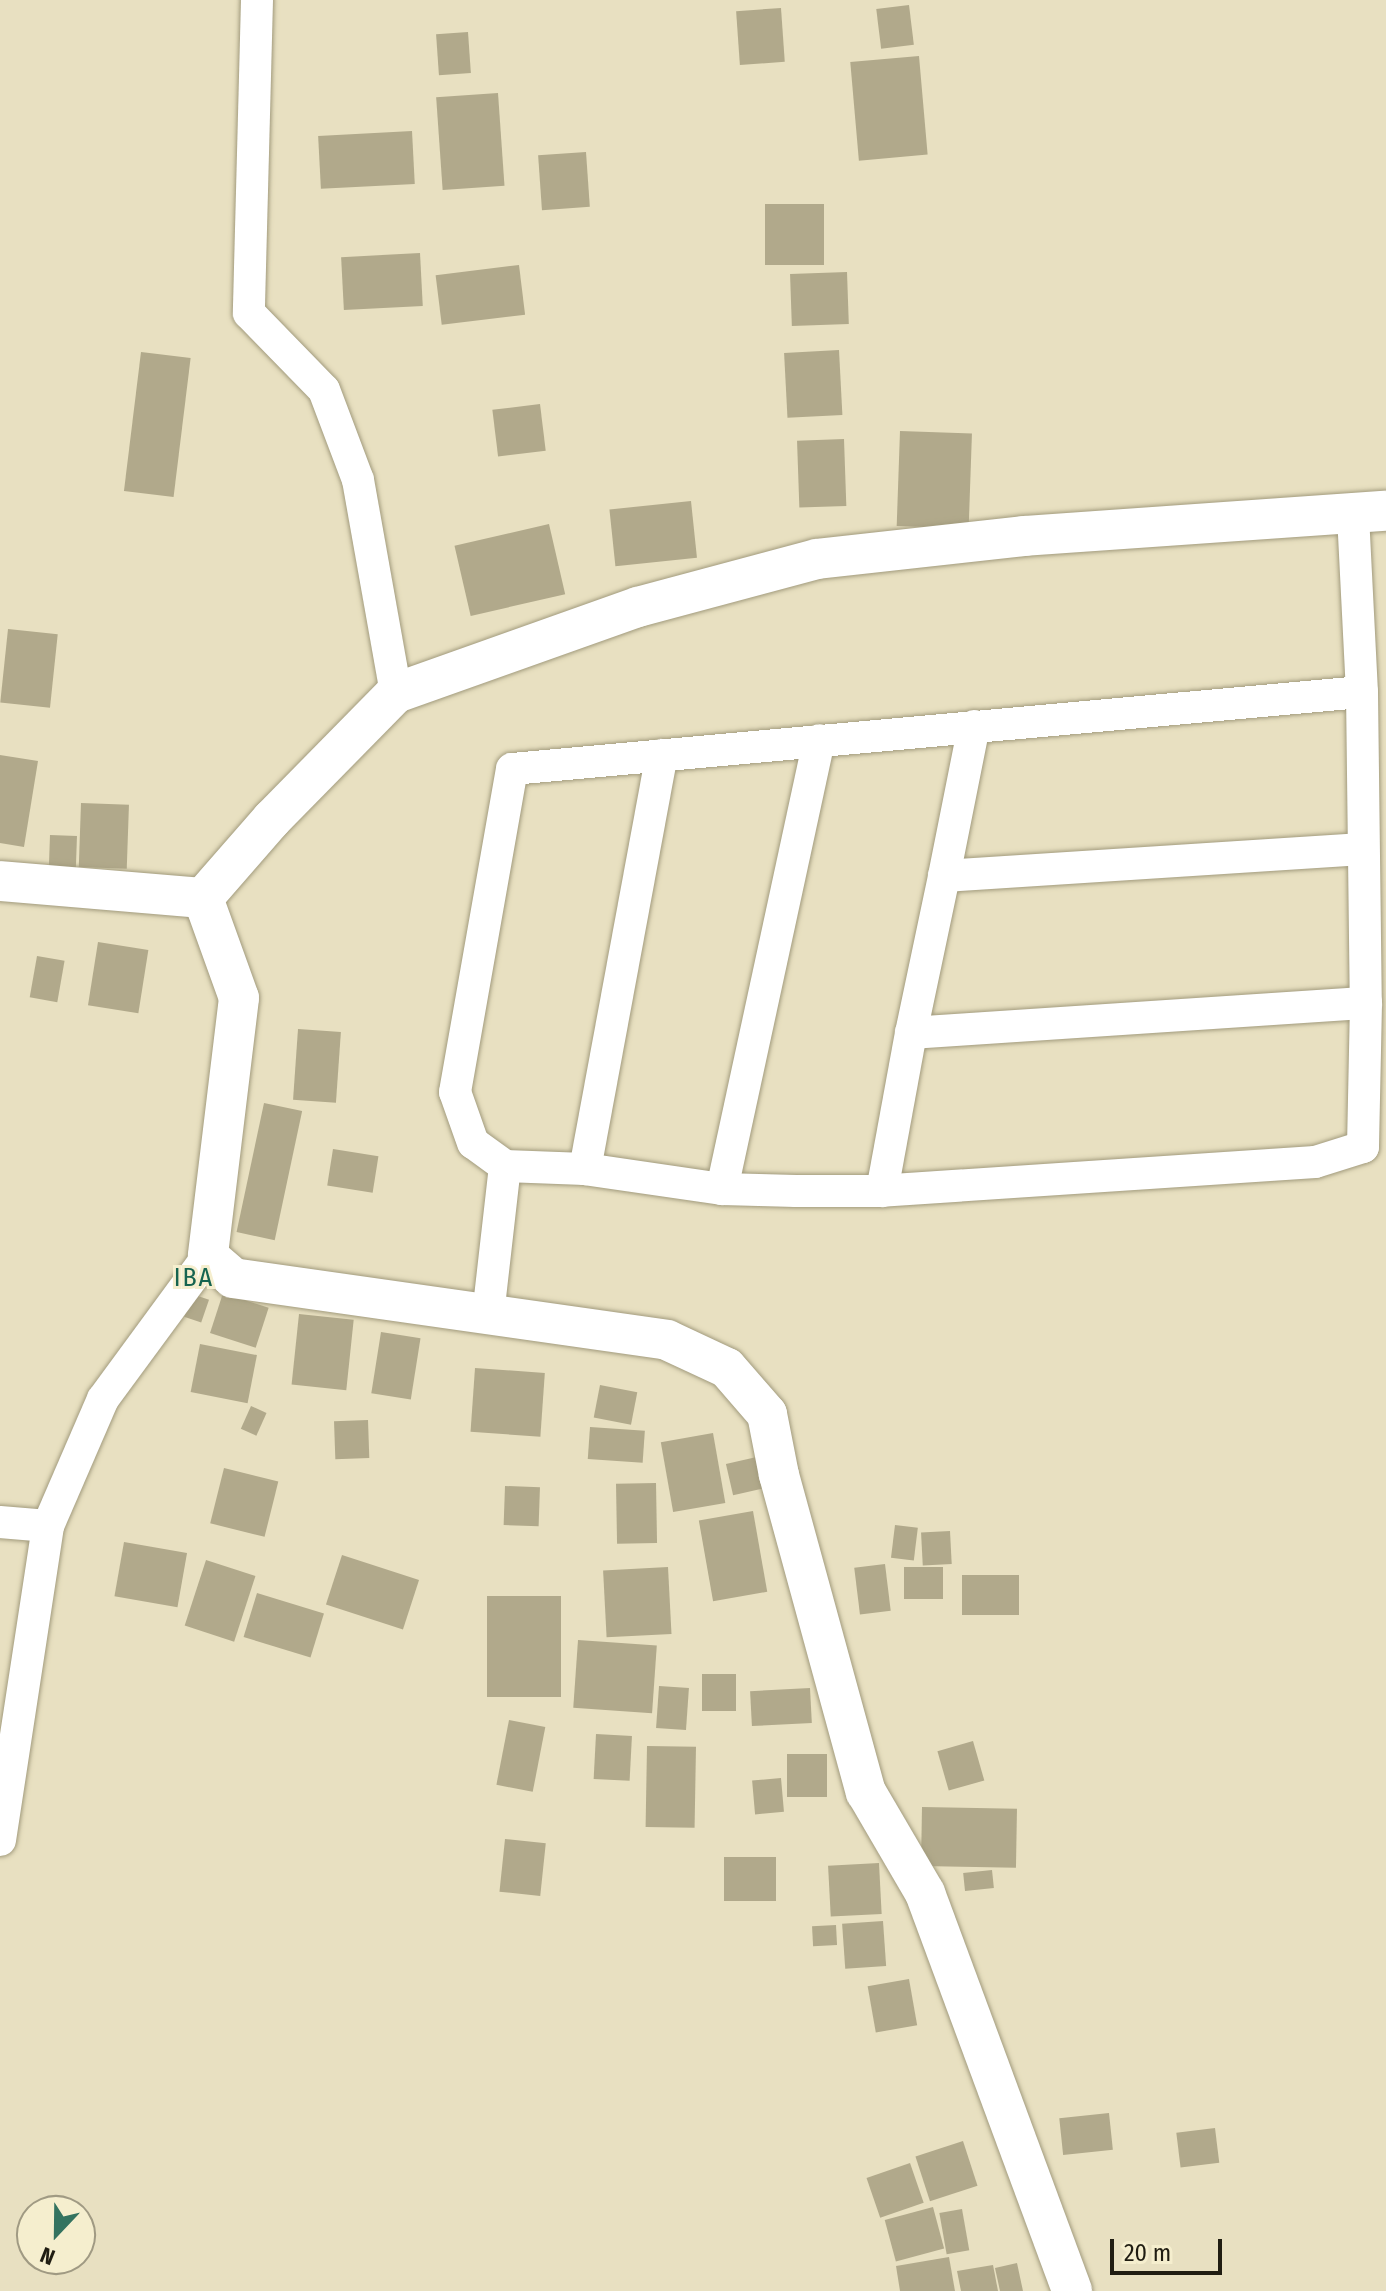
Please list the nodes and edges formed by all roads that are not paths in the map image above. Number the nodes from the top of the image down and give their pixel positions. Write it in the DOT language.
graph roads {
  1 [pos="257,0"];
  2 [pos="1370,513"];
  3 [pos="1362,692"];
  4 [pos="396,693"];
  5 [pos="974,726"];
  6 [pos="819,740"];
  7 [pos="662,755"];
  8 [pos="1362,849"];
  9 [pos="944,876"];
  10 [pos="0,881"];
  11 [pos="203,898"];
  12 [pos="1366,1003"];
  13 [pos="911,1033"];
  14 [pos="505,1166"];
  15 [pos="585,1169"];
  16 [pos="722,1189"];
  17 [pos="882,1191"];
  18 [pos="208,1256"];
  19 [pos="488,1315"];
  20 [pos="0,1522"];
  21 [pos="48,1526"];
  22 [pos="0,1840"];
  23 [pos="1072,2291"];
  1 -- 4 [label="street"];
  2 -- 3 [label="street"];
  2 -- 4 [label="street"];
  3 -- 5 [label="street"];
  3 -- 8 [label="street"];
  4 -- 11 [label="street"];
  5 -- 6 [label="street"];
  5 -- 9 [label="street"];
  6 -- 7 [label="street"];
  6 -- 16 [label="street"];
  7 -- 14 [label="street"];
  7 -- 15 [label="street"];
  8 -- 9 [label="street"];
  8 -- 12 [label="street"];
  9 -- 13 [label="street"];
  10 -- 11 [label="street"];
  11 -- 18 [label="street"];
  12 -- 13 [label="street"];
  12 -- 17 [label="street"];
  13 -- 17 [label="street"];
  14 -- 15 [label="street"];
  14 -- 19 [label="street"];
  15 -- 16 [label="street"];
  16 -- 17 [label="street"];
  18 -- 19 [label="street"];
  18 -- 21 [label="street"];
  19 -- 23 [label="street"];
  20 -- 21 [label="street"];
  21 -- 22 [label="street"];
}
